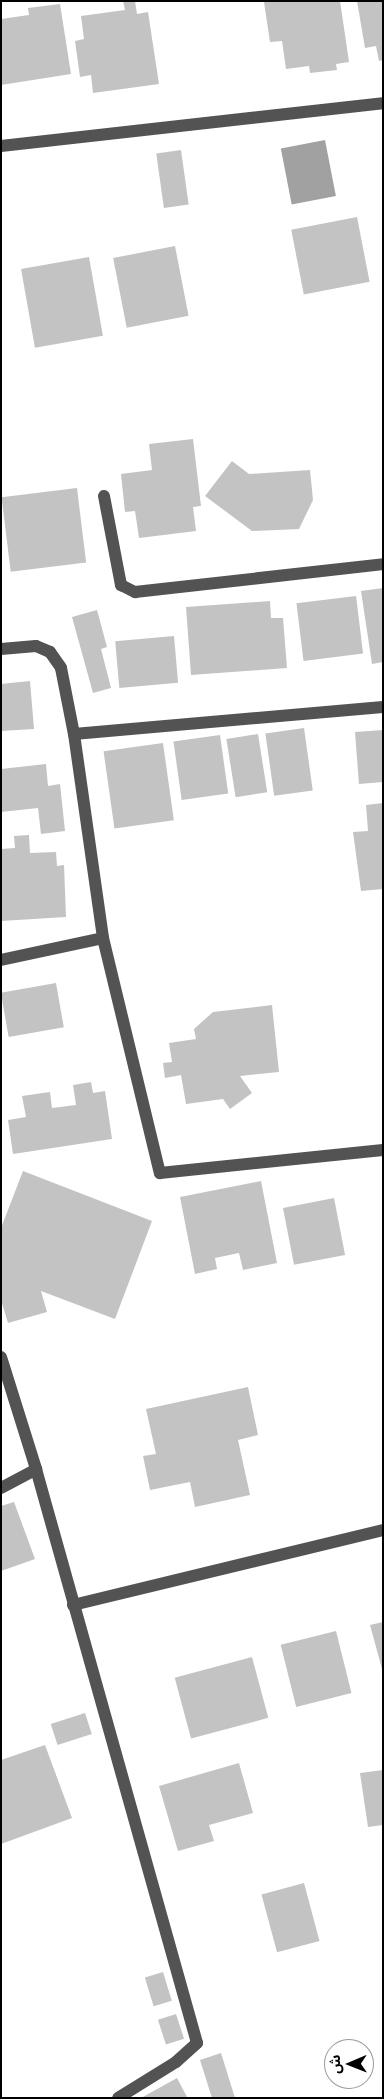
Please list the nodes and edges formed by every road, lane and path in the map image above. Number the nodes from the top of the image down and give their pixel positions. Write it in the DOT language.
graph roads {
  1 [pos="383,103"];
  2 [pos="1,146"];
  3 [pos="104,496"];
  4 [pos="383,564"];
  5 [pos="1,649"];
  6 [pos="383,707"];
  7 [pos="74,734"];
  8 [pos="103,938"];
  9 [pos="1,960"];
  10 [pos="383,1150"];
  11 [pos="1,1357"];
  12 [pos="36,1469"];
  13 [pos="1,1488"];
  14 [pos="383,1530"];
  15 [pos="73,1605"];
  16 [pos="118,2098"];
  1 -- 2 [label="street"];
  3 -- 4 [label="street"];
  5 -- 7 [label="street"];
  6 -- 7 [label="street"];
  7 -- 8 [label="street"];
  8 -- 9 [label="street"];
  8 -- 10 [label="street"];
  11 -- 12 [label="street"];
  12 -- 13 [label="street"];
  12 -- 15 [label="street"];
  14 -- 15 [label="street"];
  15 -- 16 [label="street"];
}
